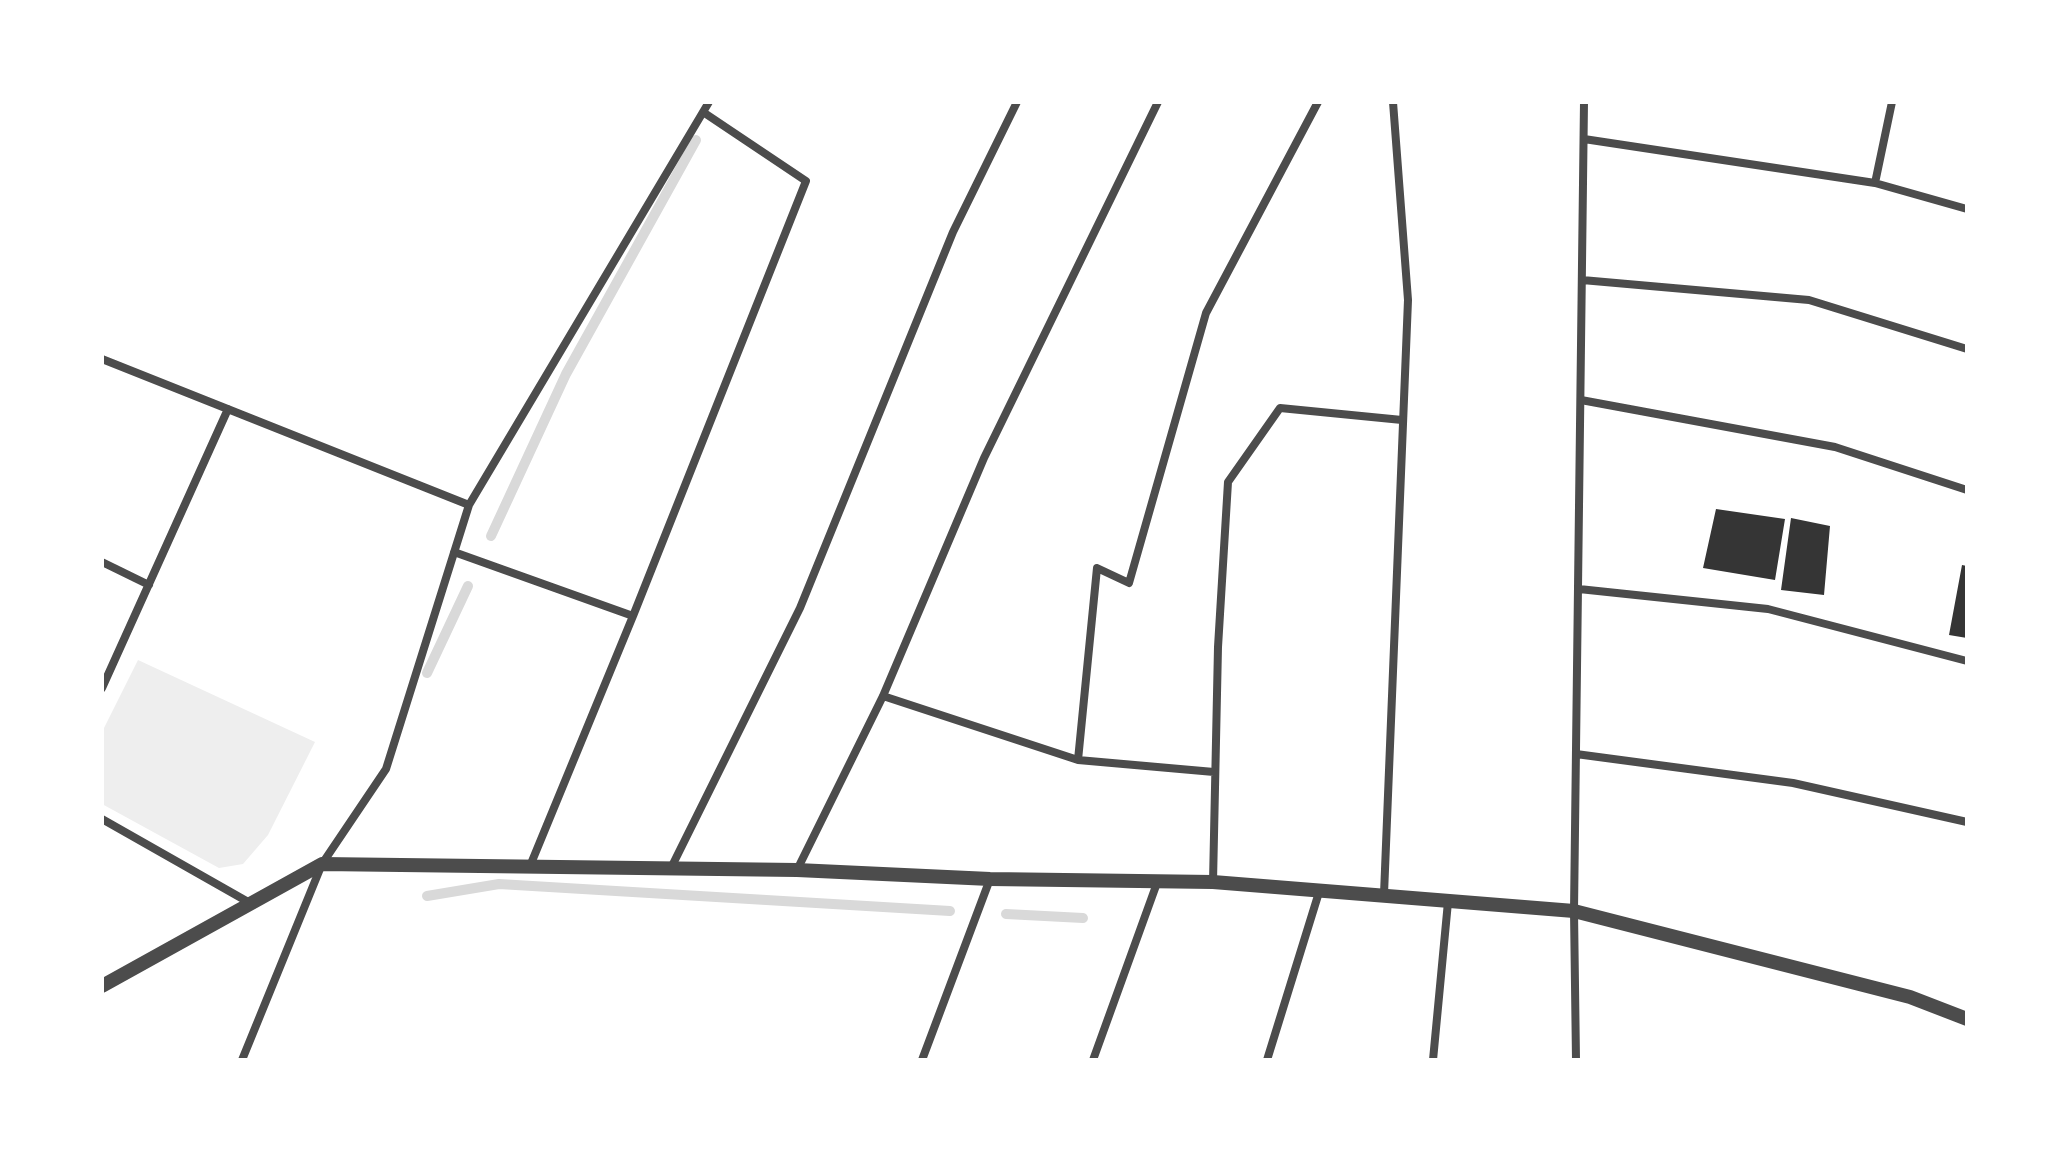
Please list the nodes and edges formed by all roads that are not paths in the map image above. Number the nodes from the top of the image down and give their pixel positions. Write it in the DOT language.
graph roads {
  1 [pos="709,102"];
  2 [pos="1017,102"];
  3 [pos="1158,102"];
  4 [pos="1318,102"];
  5 [pos="1393,102"];
  6 [pos="1584,102"];
  7 [pos="1892,102"];
  8 [pos="703,112"];
  9 [pos="1584,139"];
  10 [pos="1875,183"];
  11 [pos="1967,209"];
  12 [pos="1582,280"];
  13 [pos="1967,349"];
  14 [pos="102,359"];
  15 [pos="1581,400"];
  16 [pos="228,409"];
  17 [pos="1402,420"];
  18 [pos="1967,490"];
  19 [pos="469,505"];
  20 [pos="454,552"];
  21 [pos="102,562"];
  22 [pos="149,585"];
  23 [pos="1579,589"];
  24 [pos="633,616"];
  25 [pos="1967,661"];
  26 [pos="102,688"];
  27 [pos="883,696"];
  28 [pos="1576,754"];
  29 [pos="1078,760"];
  30 [pos="1214,772"];
  31 [pos="102,819"];
  32 [pos="1967,822"];
  33 [pos="322,864"];
  34 [pos="530,867"];
  35 [pos="671,868"];
  36 [pos="797,870"];
  37 [pos="990,879"];
  38 [pos="1213,882"];
  39 [pos="1157,883"];
  40 [pos="1320,889"];
  41 [pos="1384,894"];
  42 [pos="1448,902"];
  43 [pos="250,903"];
  44 [pos="1574,911"];
  45 [pos="102,986"];
  46 [pos="1967,1019"];
  47 [pos="242,1060"];
  48 [pos="922,1060"];
  49 [pos="1093,1060"];
  50 [pos="1267,1060"];
  51 [pos="1433,1060"];
  52 [pos="1576,1060"];
  1 -- 8 [label="street"];
  2 -- 35 [label="street"];
  3 -- 27 [label="street"];
  4 -- 29 [label="street"];
  5 -- 17 [label="street"];
  6 -- 9 [label="street"];
  7 -- 10 [label="street"];
  8 -- 19 [label="street"];
  8 -- 24 [label="street"];
  9 -- 10 [label="street"];
  9 -- 12 [label="street"];
  10 -- 11 [label="street"];
  12 -- 13 [label="street"];
  12 -- 15 [label="street"];
  14 -- 16 [label="street"];
  15 -- 18 [label="street"];
  15 -- 23 [label="street"];
  16 -- 19 [label="street"];
  16 -- 22 [label="street"];
  17 -- 30 [label="street"];
  17 -- 41 [label="street"];
  19 -- 20 [label="street"];
  20 -- 24 [label="street"];
  20 -- 33 [label="street"];
  21 -- 22 [label="street"];
  22 -- 26 [label="street"];
  23 -- 25 [label="street"];
  23 -- 28 [label="street"];
  24 -- 34 [label="street"];
  27 -- 29 [label="street"];
  27 -- 36 [label="street"];
  28 -- 32 [label="street"];
  28 -- 44 [label="street"];
  29 -- 30 [label="street"];
  30 -- 38 [label="street"];
  31 -- 43 [label="street"];
  33 -- 34 [label="street"];
  33 -- 43 [label="street"];
  33 -- 47 [label="street"];
  34 -- 35 [label="street"];
  35 -- 36 [label="street"];
  36 -- 37 [label="street"];
  37 -- 39 [label="street"];
  37 -- 48 [label="street"];
  38 -- 39 [label="street"];
  38 -- 40 [label="street"];
  39 -- 49 [label="street"];
  40 -- 41 [label="street"];
  40 -- 50 [label="street"];
  41 -- 42 [label="street"];
  42 -- 44 [label="street"];
  42 -- 51 [label="street"];
  43 -- 45 [label="street"];
  44 -- 46 [label="street"];
  44 -- 52 [label="street"];
}
